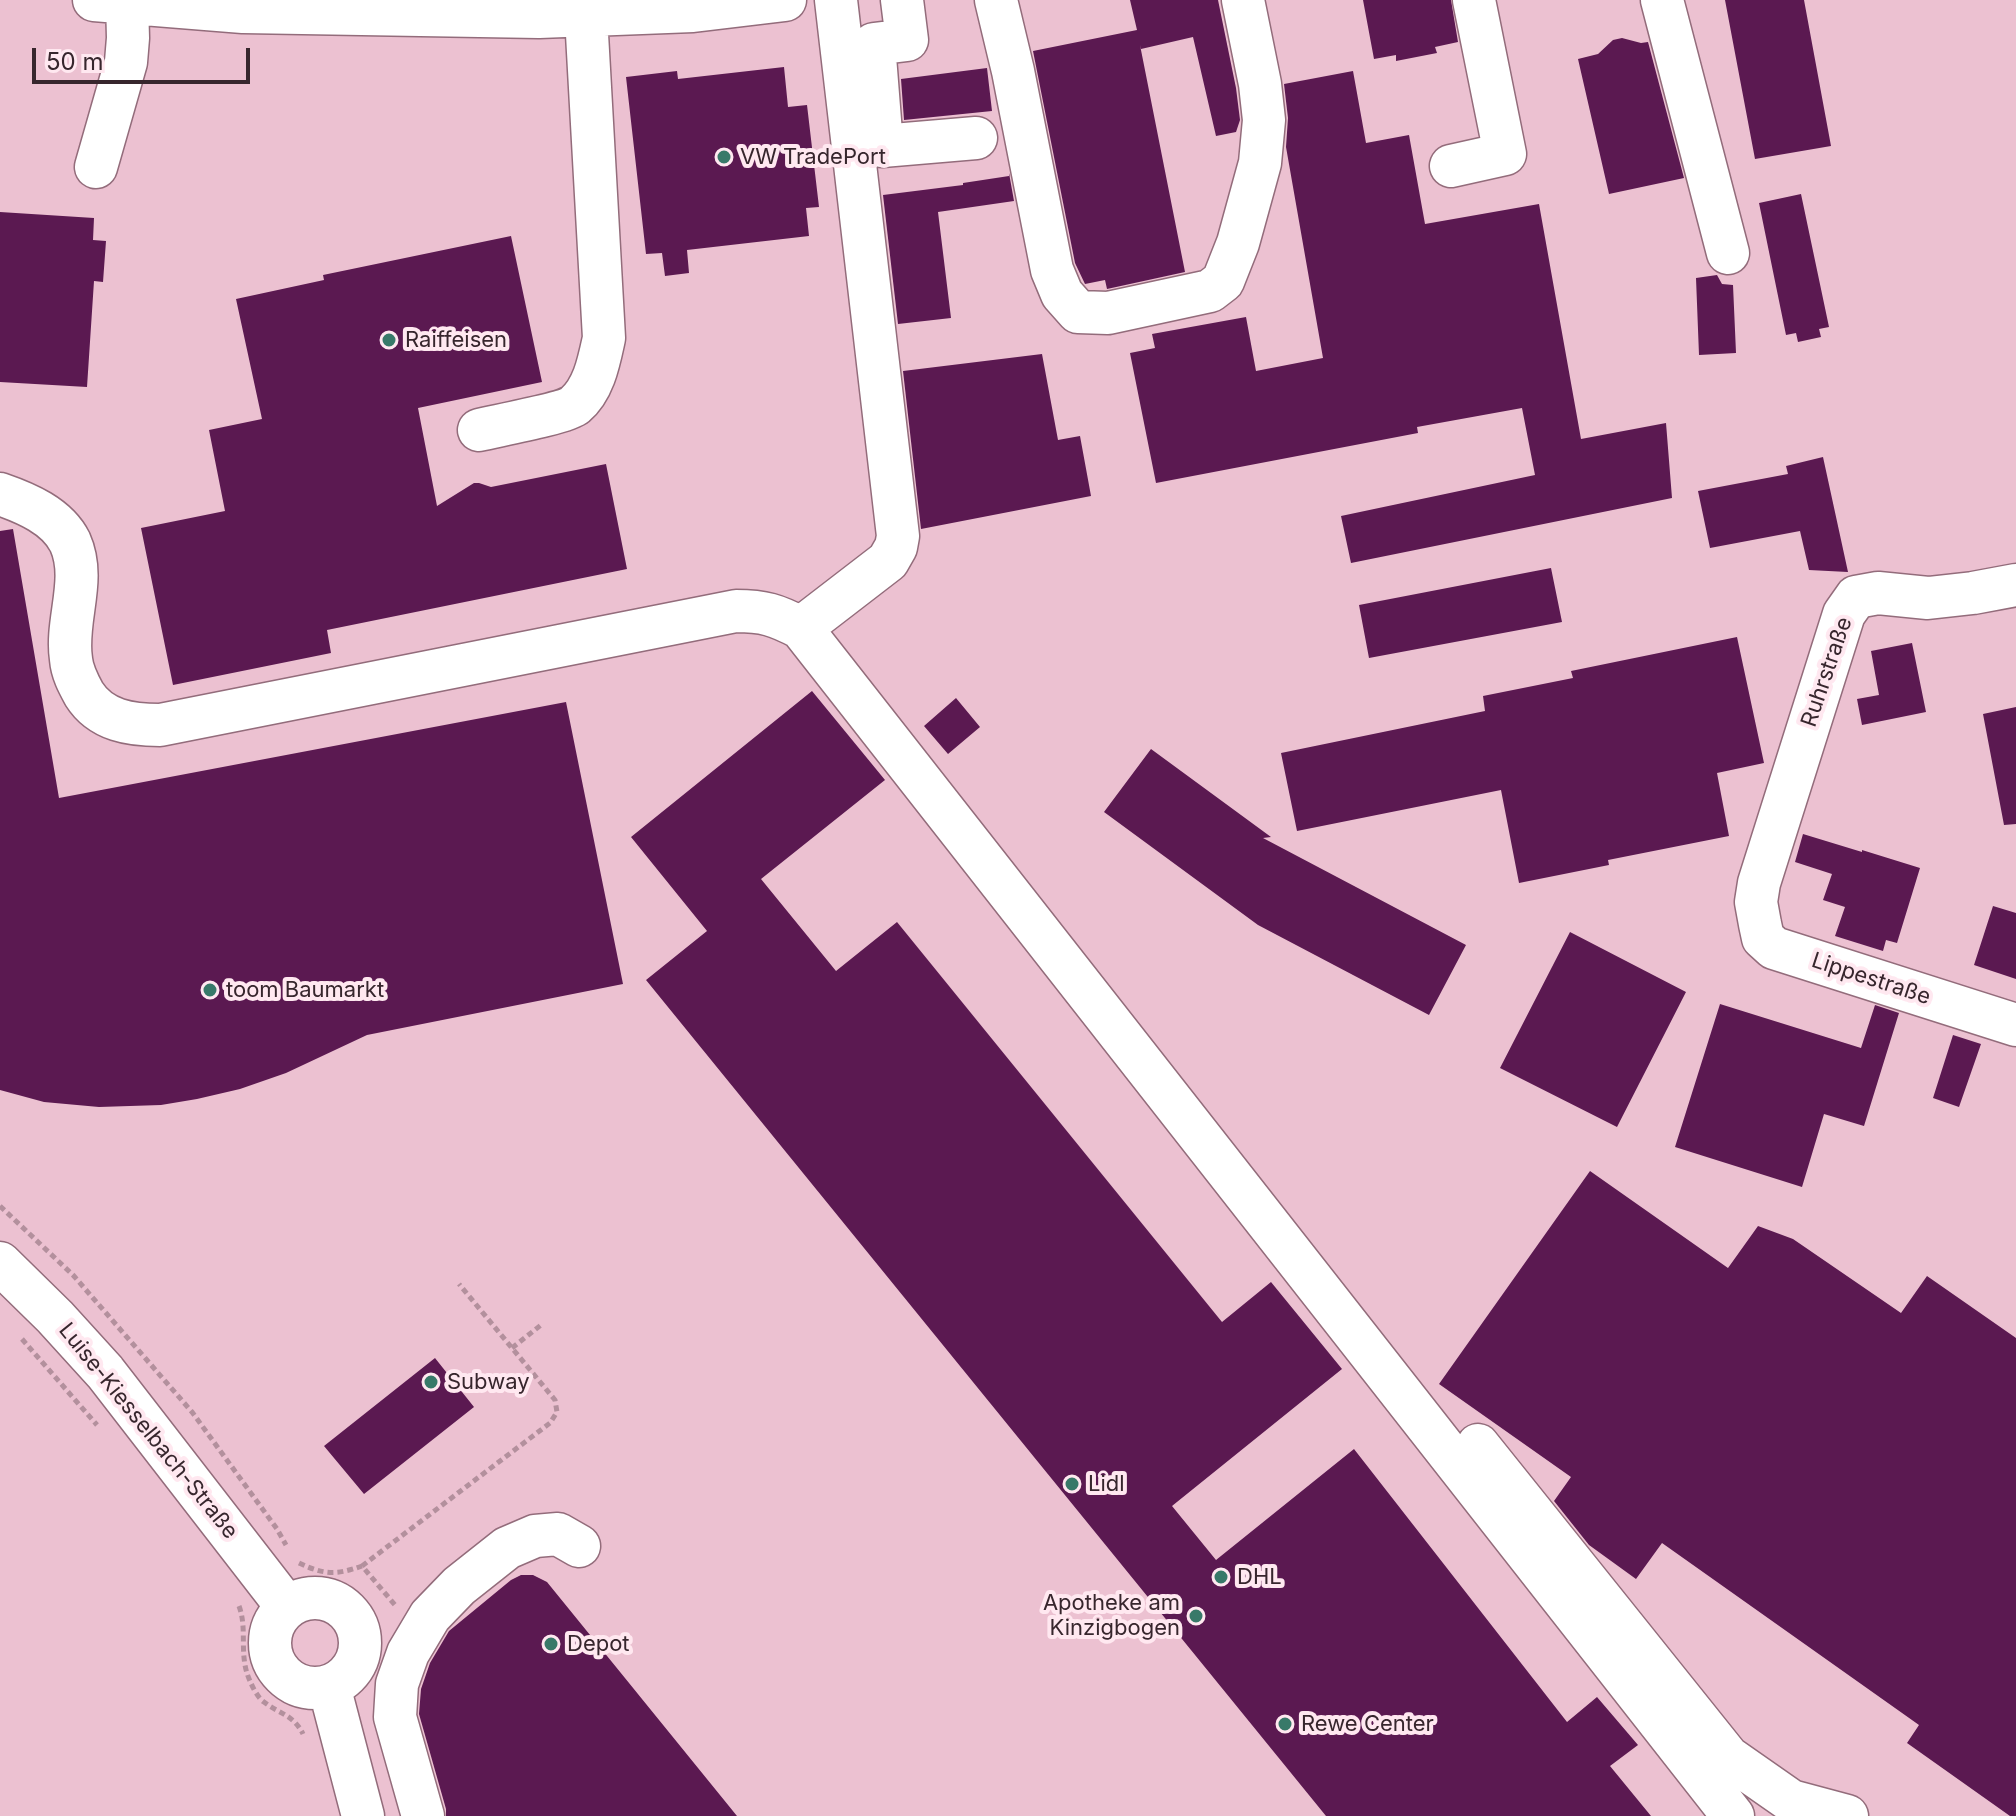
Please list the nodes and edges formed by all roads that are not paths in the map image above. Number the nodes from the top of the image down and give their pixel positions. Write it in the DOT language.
graph roads {
  1 [pos="785,0"];
  2 [pos="836,0"];
  3 [pos="902,0"];
  4 [pos="996,0"];
  5 [pos="1243,0"];
  6 [pos="1474,0"];
  7 [pos="1662,0"];
  8 [pos="104,1"];
  9 [pos="731,3"];
  10 [pos="586,16"];
  11 [pos="976,138"];
  12 [pos="1451,166"];
  13 [pos="96,167"];
  14 [pos="1728,253"];
  15 [pos="479,430"];
  16 [pos="0,494"];
  17 [pos="2016,585"];
  18 [pos="801,628"];
  19 [pos="1756,902"];
  20 [pos="2016,1025"];
  21 [pos="0,1263"];
  22 [pos="1419,1371"];
  23 [pos="579,1546"];
  24 [pos="287,1607"];
  25 [pos="329,1686"];
  26 [pos="363,1816"];
  27 [pos="423,1816"];
  28 [pos="1733,1816"];
  29 [pos="1847,1816"];
  1 -- 9 [label="street"];
  2 -- 18 [label="street"];
  3 -- 11 [label="street"];
  4 -- 5 [label="street"];
  6 -- 12 [label="street"];
  7 -- 14 [label="street"];
  8 -- 10 [label="street"];
  8 -- 13 [label="street"];
  9 -- 10 [label="street"];
  10 -- 15 [label="street"];
  16 -- 18 [label="street"];
  17 -- 19 [label="street, Ruhrstraße"];
  18 -- 28 [label="street"];
  19 -- 20 [label="street, Lippestraße"];
  21 -- 24 [label="street, Luise-Kiesselbach-Straße"];
  22 -- 29 [label="street"];
  23 -- 27 [label="street"];
  24 -- 25 [label="street"];
  24 -- 25 [label="street"];
  25 -- 26 [label="street"];
}
